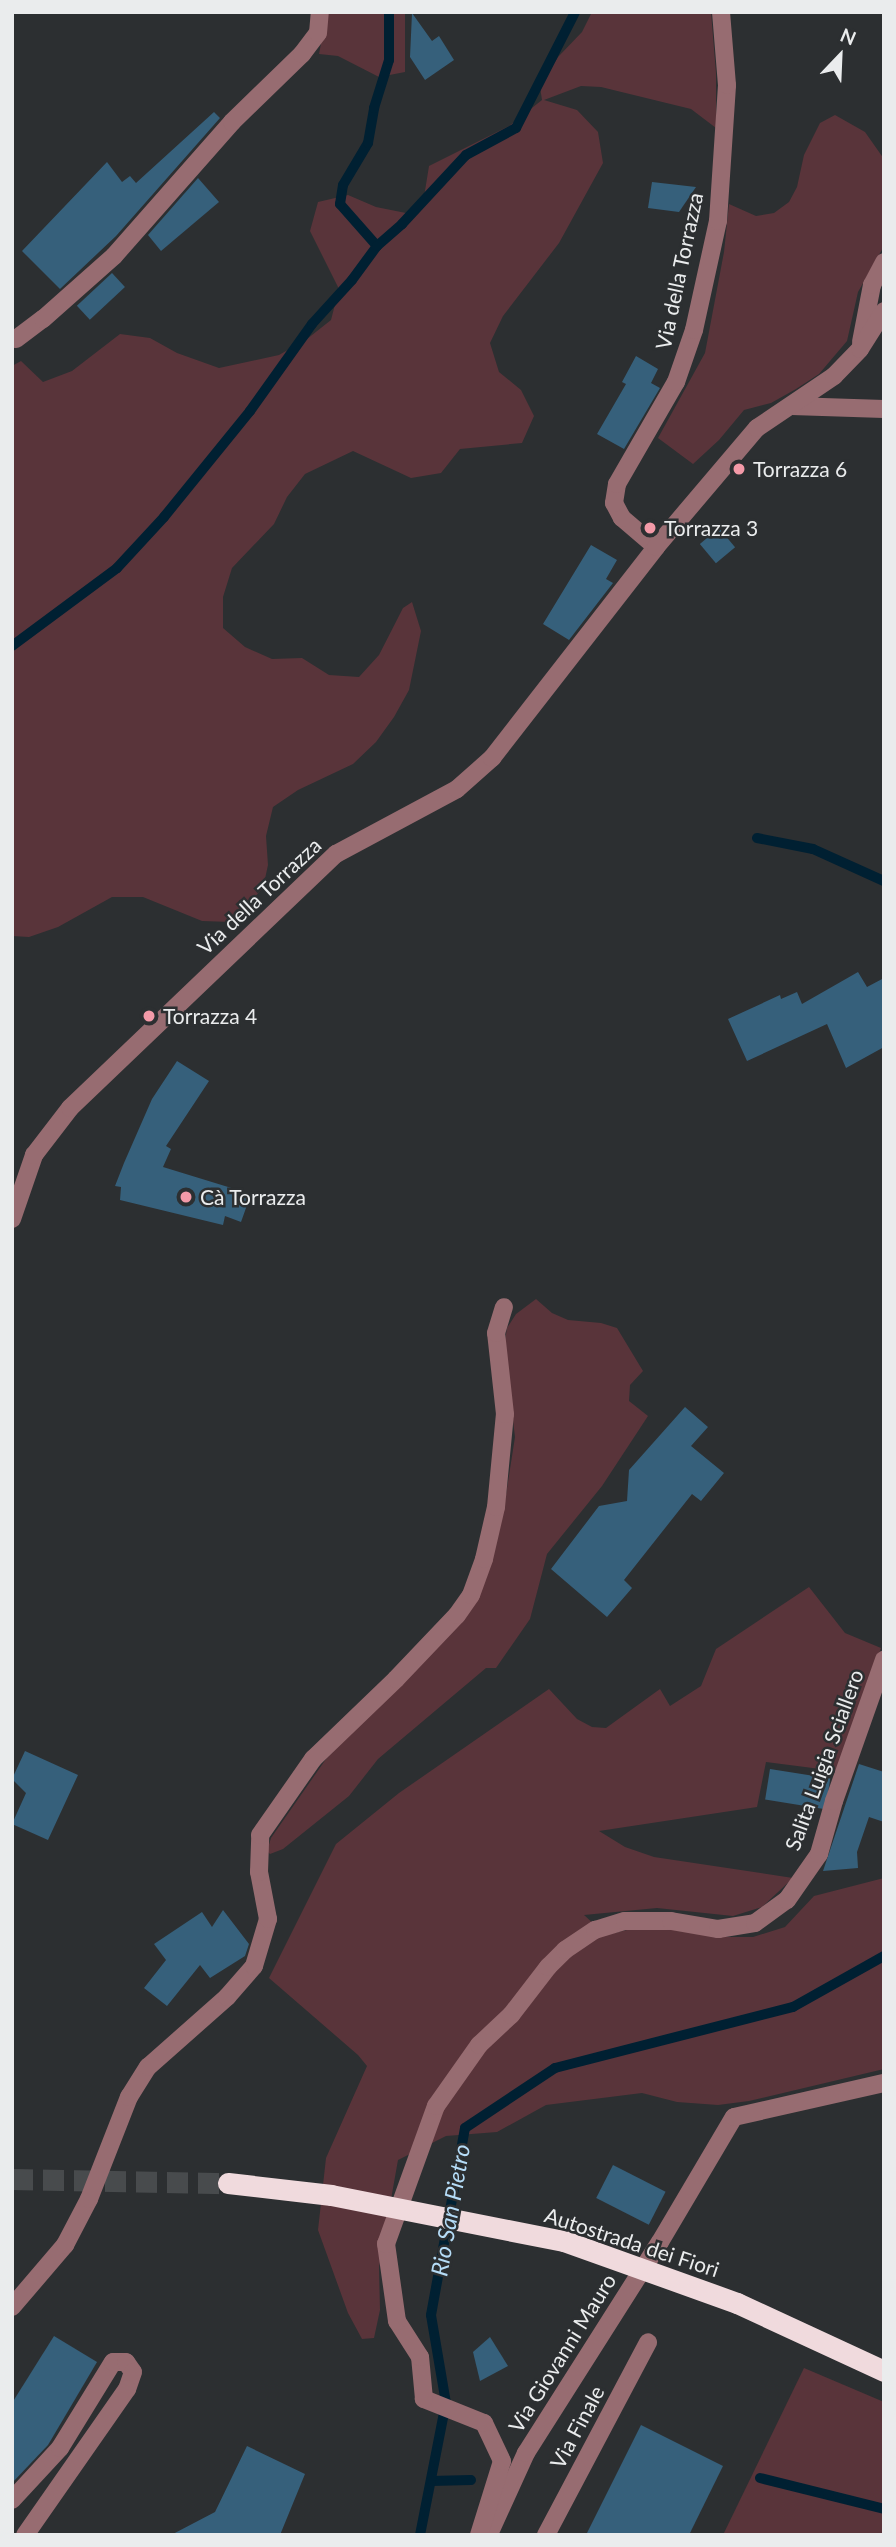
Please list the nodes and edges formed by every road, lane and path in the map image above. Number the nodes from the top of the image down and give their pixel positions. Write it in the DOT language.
graph roads {
  1 [pos="320,12"];
  2 [pos="721,12"];
  3 [pos="884,262"];
  4 [pos="884,311"];
  5 [pos="16,339"];
  6 [pos="860,349"];
  7 [pos="792,407"];
  8 [pos="884,409"];
  9 [pos="656,547"];
  10 [pos="12,1219"];
  11 [pos="504,1307"];
  12 [pos="884,1660"];
  13 [pos="884,2083"];
  14 [pos="228,2183"];
  15 [pos="12,2307"];
  16 [pos="648,2342"];
  17 [pos="884,2371"];
  18 [pos="12,2500"];
  19 [pos="25,2535"];
  20 [pos="479,2535"];
  21 [pos="489,2535"];
  22 [pos="546,2535"];
  1 -- 5 [label="street"];
  2 -- 9 [label="street, Via della Torrazza"];
  3 -- 6 [label="street"];
  4 -- 6 [label="street, Via della Torrazza"];
  6 -- 7 [label="street, Via della Torrazza"];
  7 -- 8 [label="street"];
  7 -- 9 [label="street, Via della Torrazza"];
  9 -- 10 [label="street, Via della Torrazza"];
  11 -- 15 [label="street"];
  12 -- 20 [label="street, Salita Luigia Sciallero"];
  13 -- 21 [label="street, Via Giovanni Mauro"];
  14 -- 17 [label="highway, Autostrada dei Fiori, bridge"];
  16 -- 22 [label="street, Via Finale"];
  18 -- 19 [label="street"];
}
